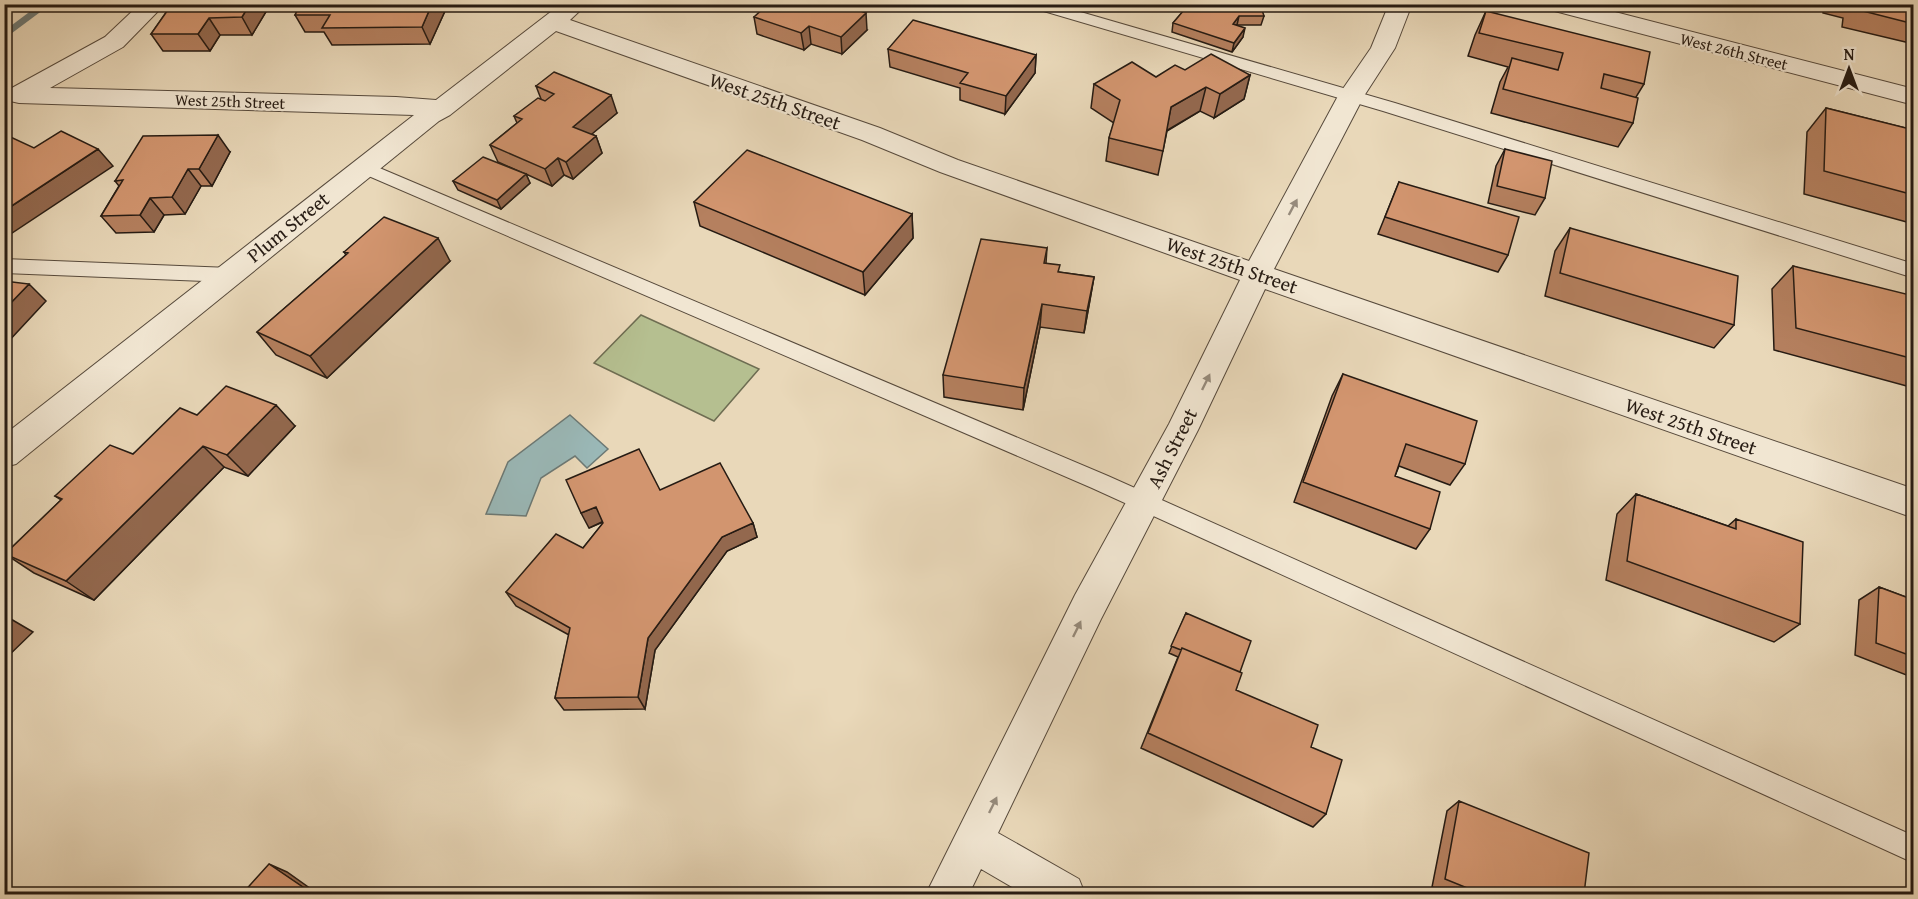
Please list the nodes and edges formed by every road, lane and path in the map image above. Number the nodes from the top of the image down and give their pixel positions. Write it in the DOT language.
graph roads {
  1 [pos="154,4"];
  2 [pos="576,4"];
  3 [pos="1035,4"];
  4 [pos="1401,4"];
  5 [pos="1555,4"];
  6 [pos="553,22"];
  7 [pos="1352,96"];
  8 [pos="1914,97"];
  9 [pos="12,99"];
  10 [pos="441,110"];
  11 [pos="363,167"];
  12 [pos="4,267"];
  13 [pos="1914,272"];
  14 [pos="1257,274"];
  15 [pos="230,275"];
  16 [pos="4,454"];
  17 [pos="1144,501"];
  18 [pos="1914,504"];
  19 [pos="974,842"];
  20 [pos="1914,850"];
  21 [pos="947,894"];
  22 [pos="1064,894"];
  1 -- 9 [label="street"];
  2 -- 6 [label="street, Plum Street"];
  3 -- 7 [label="lane"];
  4 -- 7 [label="street, Ash Street"];
  5 -- 8 [label="street, West 26th Street"];
  6 -- 10 [label="street, Plum Street"];
  6 -- 14 [label="street, West 25th Street"];
  7 -- 13 [label="lane"];
  14 -- 7 [label="street, Ash Street, one-way"];
  9 -- 10 [label="street, West 25th Street"];
  10 -- 11 [label="street, Plum Street"];
  11 -- 15 [label="street, Plum Street"];
  11 -- 17 [label="lane"];
  12 -- 15 [label="lane"];
  17 -- 14 [label="street, Ash Street, one-way"];
  14 -- 18 [label="street, West 25th Street"];
  15 -- 16 [label="street, Plum Street"];
  19 -- 17 [label="street, Ash Street, one-way"];
  17 -- 20 [label="lane"];
  19 -- 21 [label="street, Ash Street"];
  19 -- 22 [label="street"];
}
